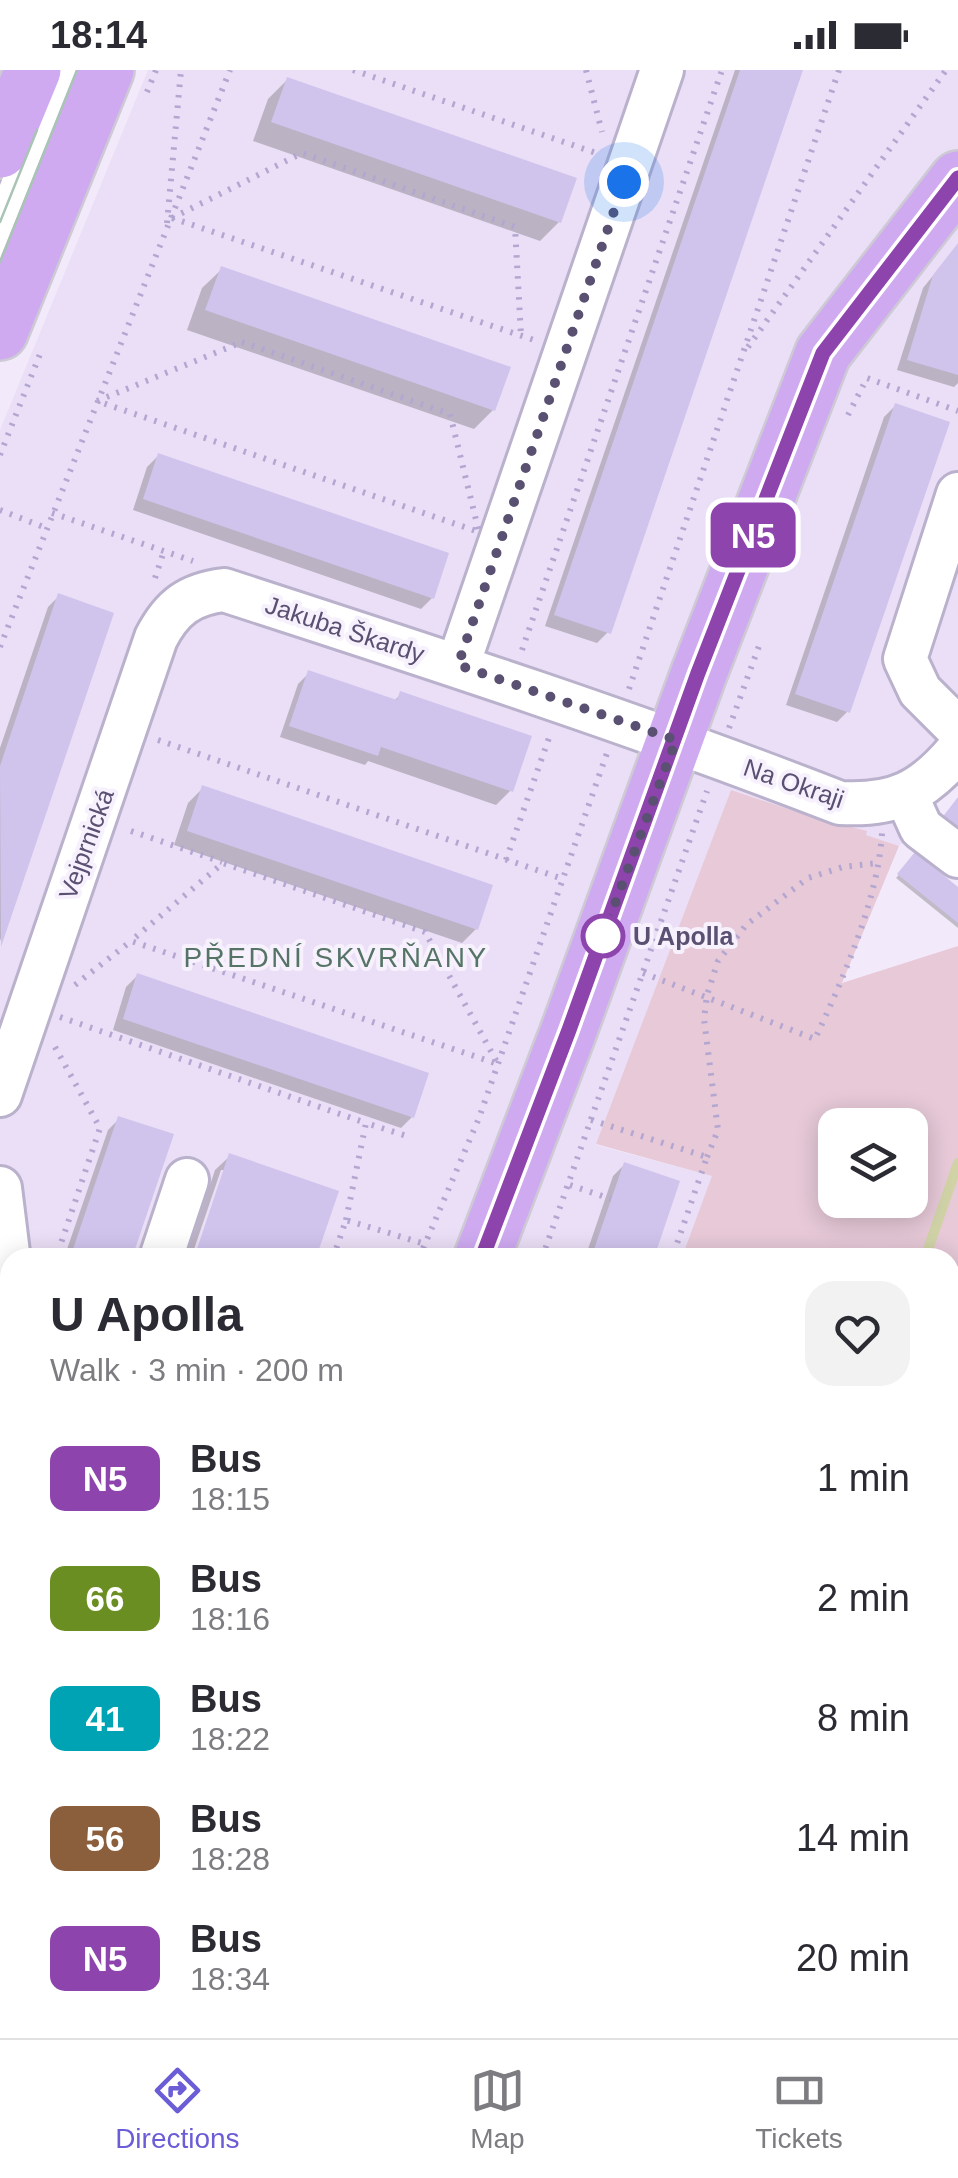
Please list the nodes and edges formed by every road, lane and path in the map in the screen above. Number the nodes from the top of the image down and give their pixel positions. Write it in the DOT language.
graph roads {
  1 [pos="33,70"];
  2 [pos="69,70"];
  3 [pos="106,70"];
  4 [pos="181,70"];
  5 [pos="230,70"];
  6 [pos="354,70"];
  7 [pos="586,70"];
  8 [pos="662,70"];
  9 [pos="722,70"];
  10 [pos="839,70"];
  11 [pos="946,70"];
  12 [pos="0,150"];
  13 [pos="958,178"];
  14 [pos="171,218"];
  15 [pos="166,230"];
  16 [pos="8,259"];
  17 [pos="0,332"];
  18 [pos="520,336"];
  19 [pos="545,344"];
  20 [pos="742,356"];
  21 [pos="882,384"];
  22 [pos="97,402"];
  23 [pos="958,411"];
  24 [pos="958,494"];
  25 [pos="0,510"];
  26 [pos="52,513"];
  27 [pos="486,514"];
  28 [pos="46,528"];
  29 [pos="479,532"];
  30 [pos="474,547"];
  31 [pos="193,582"];
  32 [pos="0,647"];
  33 [pos="517,663"];
  34 [pos="458,665"];
  35 [pos="562,700"];
  36 [pos="618,720"];
  37 [pos="126,729"];
  38 [pos="958,729"];
  39 [pos="697,748"];
  40 [pos="958,750"];
  41 [pos="895,799"];
  42 [pos="131,831"];
  43 [pos="958,856"];
  44 [pos="506,860"];
  45 [pos="223,862"];
  46 [pos="878,863"];
  47 [pos="563,879"];
  48 [pos="131,941"];
  49 [pos="644,973"];
  50 [pos="72,987"];
  51 [pos="707,995"];
  52 [pos="30,1021"];
  53 [pos="498,1064"];
  54 [pos="0,1094"];
  55 [pos="591,1120"];
  56 [pos="366,1123"];
  57 [pos="410,1137"];
  58 [pos="707,1157"];
  59 [pos="188,1180"];
  60 [pos="569,1185"];
  61 [pos="0,1188"];
  62 [pos="611,1198"];
  63 [pos="346,1220"];
  64 [pos="426,1244"];
  65 [pos="7,1248"];
  66 [pos="59,1248"];
  67 [pos="164,1248"];
  68 [pos="337,1248"];
  69 [pos="424,1248"];
  70 [pos="486,1248"];
  71 [pos="547,1248"];
  72 [pos="675,1248"];
  73 [pos="0,1332"];
  74 [pos="0,1379"];
  1 -- 12 [label="main road"];
  2 -- 16 [label="street"];
  3 -- 16 [label="main road"];
  4 -- 15 [label="path"];
  5 -- 14 [label="path"];
  6 -- 7 [label="path"];
  8 -- 34 [label="street"];
  9 -- 33 [label="path"];
  10 -- 20 [label="path"];
  11 -- 20 [label="path"];
  13 -- 39 [label="main road"];
  14 -- 15 [label="path"];
  14 -- 18 [label="path"];
  14 -- 18 [label="path"];
  15 -- 22 [label="path"];
  16 -- 17 [label="main road"];
  18 -- 19 [label="path"];
  20 -- 36 [label="path"];
  21 -- 23 [label="path"];
  22 -- 26 [label="path"];
  22 -- 29 [label="path"];
  22 -- 29 [label="path"];
  24 -- 38 [label="street"];
  25 -- 28 [label="path"];
  26 -- 28 [label="path"];
  26 -- 31 [label="path"];
  27 -- 29 [label="path"];
  28 -- 32 [label="path"];
  29 -- 30 [label="path"];
  31 -- 34 [label="street, Jakuba Škardy"];
  31 -- 37 [label="street, Vejprnická"];
  34 -- 35 [label="street, Jakuba Škardy"];
  35 -- 36 [label="street, Jakuba Škardy"];
  35 -- 44 [label="path"];
  36 -- 39 [label="street, Jakuba Škardy"];
  36 -- 47 [label="path"];
  37 -- 44 [label="path"];
  37 -- 52 [label="street, Vejprnická"];
  39 -- 41 [label="street, Na Okraji"];
  39 -- 49 [label="path"];
  39 -- 70 [label="main road"];
  40 -- 41 [label="street"];
  41 -- 43 [label="street"];
  41 -- 46 [label="path"];
  42 -- 45 [label="path"];
  44 -- 47 [label="path"];
  45 -- 48 [label="path"];
  45 -- 53 [label="path"];
  46 -- 51 [label="path"];
  46 -- 51 [label="path"];
  47 -- 53 [label="path"];
  48 -- 50 [label="path"];
  48 -- 53 [label="path"];
  49 -- 51 [label="path"];
  49 -- 55 [label="path"];
  51 -- 58 [label="path"];
  52 -- 54 [label="street, Vejprnická"];
  52 -- 56 [label="path"];
  52 -- 66 [label="path"];
  53 -- 64 [label="path"];
  55 -- 58 [label="path"];
  55 -- 60 [label="path"];
  56 -- 57 [label="path"];
  56 -- 63 [label="path"];
  58 -- 72 [label="path"];
  59 -- 67 [label="street"];
  60 -- 62 [label="path"];
  60 -- 71 [label="path"];
  61 -- 65 [label="street"];
  63 -- 64 [label="path"];
  63 -- 68 [label="path"];
  64 -- 69 [label="path"];
  73 -- 74 [label="path"];
}
